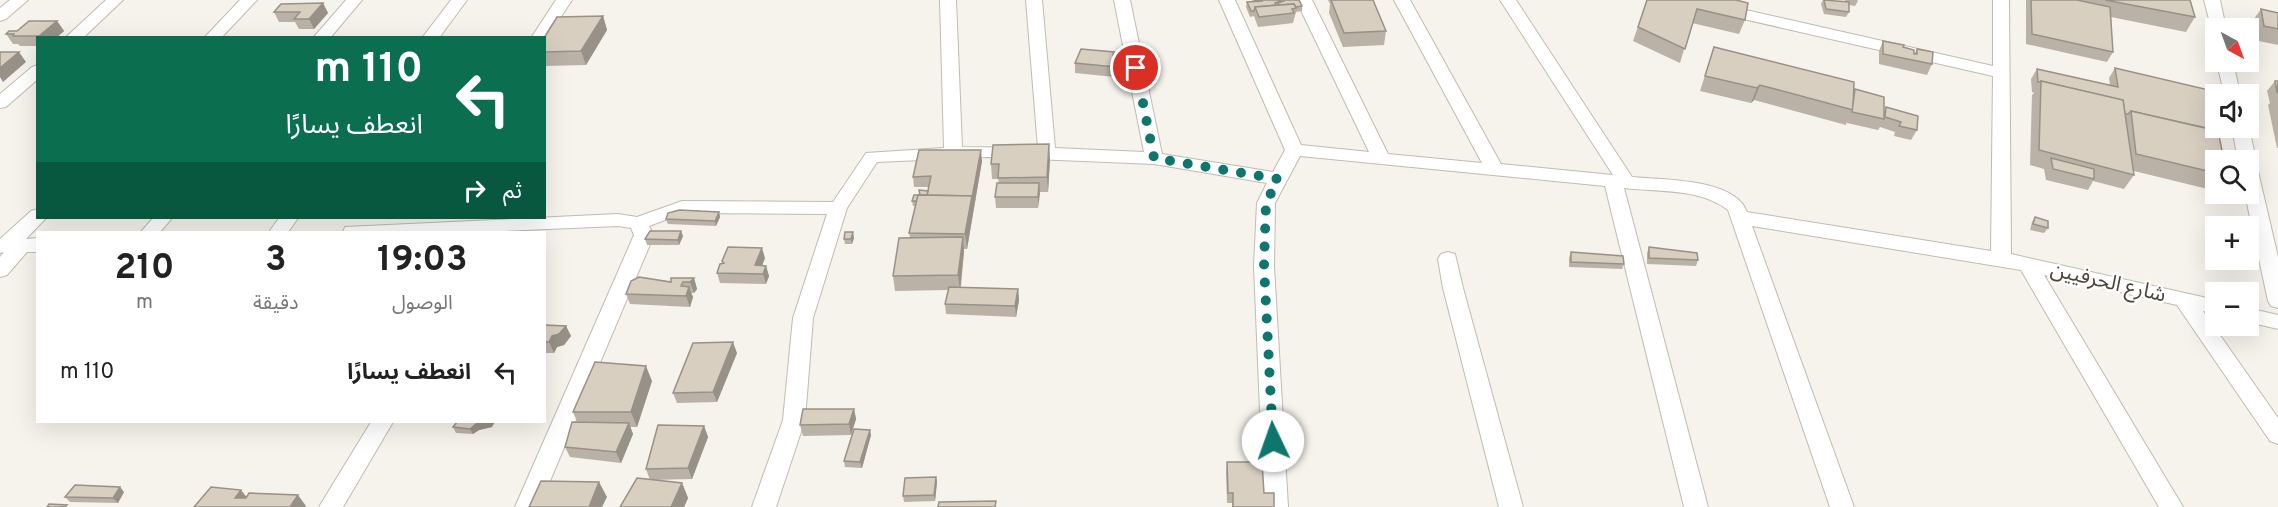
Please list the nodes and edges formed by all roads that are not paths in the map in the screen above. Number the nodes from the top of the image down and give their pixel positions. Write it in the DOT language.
graph roads {
  1 [pos="20,0"];
  2 [pos="115,0"];
  3 [pos="249,0"];
  4 [pos="354,0"];
  5 [pos="459,0"];
  6 [pos="564,0"];
  7 [pos="948,0"];
  8 [pos="1034,0"];
  9 [pos="1122,0"];
  10 [pos="1227,0"];
  11 [pos="1304,0"];
  12 [pos="1402,0"];
  13 [pos="1509,0"];
  14 [pos="1682,0"];
  15 [pos="2001,0"];
  16 [pos="2212,0"];
  17 [pos="0,16"];
  18 [pos="2216,18"];
  19 [pos="75,36"];
  20 [pos="214,36"];
  21 [pos="323,36"];
  22 [pos="432,36"];
  23 [pos="540,36"];
  24 [pos="36,72"];
  25 [pos="2001,73"];
  26 [pos="0,103"];
  27 [pos="1294,150"];
  28 [pos="953,153"];
  29 [pos="1047,153"];
  30 [pos="1154,158"];
  31 [pos="1381,159"];
  32 [pos="1494,169"];
  33 [pos="1278,179"];
  34 [pos="1620,182"];
  35 [pos="2256,204"];
  36 [pos="838,208"];
  37 [pos="36,218"];
  38 [pos="1738,218"];
  39 [pos="163,219"];
  40 [pos="288,219"];
  41 [pos="638,223"];
  42 [pos="418,224"];
  43 [pos="498,230"];
  44 [pos="151,231"];
  45 [pos="279,231"];
  46 [pos="360,231"];
  47 [pos="16,246"];
  48 [pos="1448,259"];
  49 [pos="2001,259"];
  50 [pos="2028,265"];
  51 [pos="0,270"];
  52 [pos="2184,300"];
  53 [pos="2278,302"];
  54 [pos="2205,305"];
  55 [pos="2259,318"];
  56 [pos="2278,322"];
  57 [pos="381,423"];
  58 [pos="2278,435"];
  59 [pos="331,507"];
  60 [pos="527,507"];
  61 [pos="764,507"];
  62 [pos="1276,507"];
  63 [pos="1511,507"];
  64 [pos="1696,507"];
  65 [pos="1842,507"];
  66 [pos="2171,507"];
  1 -- 17 [label="street"];
  2 -- 19 [label="street"];
  3 -- 20 [label="street"];
  4 -- 21 [label="street"];
  5 -- 22 [label="street"];
  6 -- 23 [label="street"];
  7 -- 28 [label="street"];
  8 -- 29 [label="street"];
  9 -- 30 [label="street"];
  10 -- 27 [label="street"];
  11 -- 31 [label="street"];
  12 -- 32 [label="street"];
  13 -- 34 [label="street"];
  14 -- 25 [label="street"];
  15 -- 25 [label="street"];
  16 -- 18 [label="street"];
  24 -- 26 [label="street"];
  25 -- 49 [label="street"];
  27 -- 31 [label="street"];
  27 -- 33 [label="street"];
  28 -- 29 [label="street"];
  28 -- 36 [label="street"];
  29 -- 30 [label="street"];
  30 -- 33 [label="street"];
  31 -- 32 [label="street"];
  32 -- 34 [label="street"];
  33 -- 62 [label="street"];
  34 -- 38 [label="street"];
  34 -- 64 [label="street"];
  35 -- 53 [label="street"];
  36 -- 41 [label="street"];
  36 -- 61 [label="street"];
  37 -- 47 [label="street"];
  38 -- 49 [label="street, شارع الحرفيين"];
  38 -- 65 [label="street"];
  39 -- 44 [label="street"];
  40 -- 45 [label="street"];
  41 -- 43 [label="street"];
  41 -- 60 [label="street"];
  42 -- 43 [label="street"];
  42 -- 46 [label="street"];
  47 -- 51 [label="street"];
  48 -- 63 [label="street"];
  49 -- 50 [label="street, شارع الحرفيين"];
  50 -- 52 [label="street, شارع الحرفيين"];
  50 -- 66 [label="street"];
  52 -- 54 [label="street, شارع الحرفيين"];
  52 -- 58 [label="street"];
  55 -- 56 [label="street"];
  57 -- 59 [label="street"];
}
